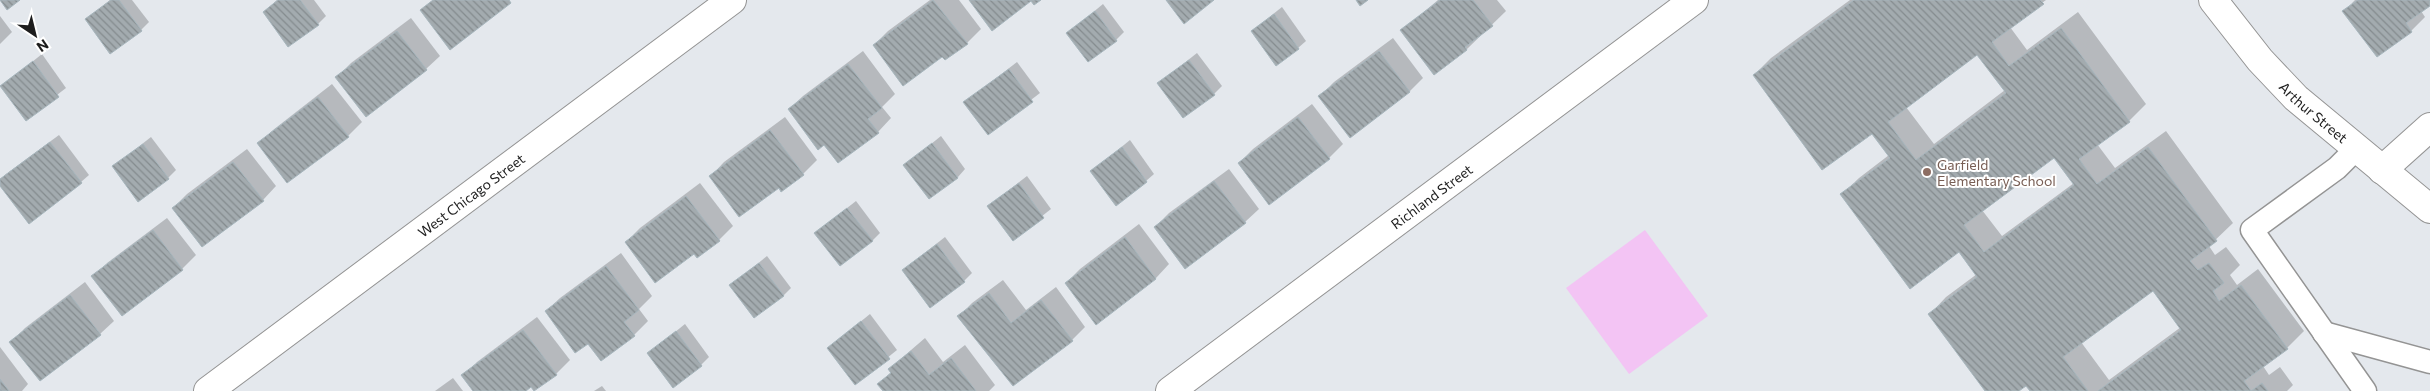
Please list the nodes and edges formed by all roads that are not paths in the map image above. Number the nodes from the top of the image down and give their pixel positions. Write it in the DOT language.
graph roads {
  1 [pos="732,0"];
  2 [pos="1694,0"];
  3 [pos="2213,0"];
  4 [pos="2430,127"];
  5 [pos="2357,148"];
  6 [pos="2382,170"];
  7 [pos="2430,209"];
  8 [pos="2324,333"];
  9 [pos="2430,362"];
  10 [pos="208,391"];
  11 [pos="1170,391"];
  12 [pos="2365,391"];
  1 -- 10 [label="street, West Chicago Street"];
  2 -- 11 [label="street, Richland Street"];
  3 -- 5 [label="street, Arthur Street"];
  4 -- 6 [label="street"];
  5 -- 6 [label="street, Arthur Street"];
  5 -- 8 [label="lane"];
  6 -- 7 [label="street, Arthur Street"];
  8 -- 9 [label="lane"];
  8 -- 12 [label="lane"];
}
